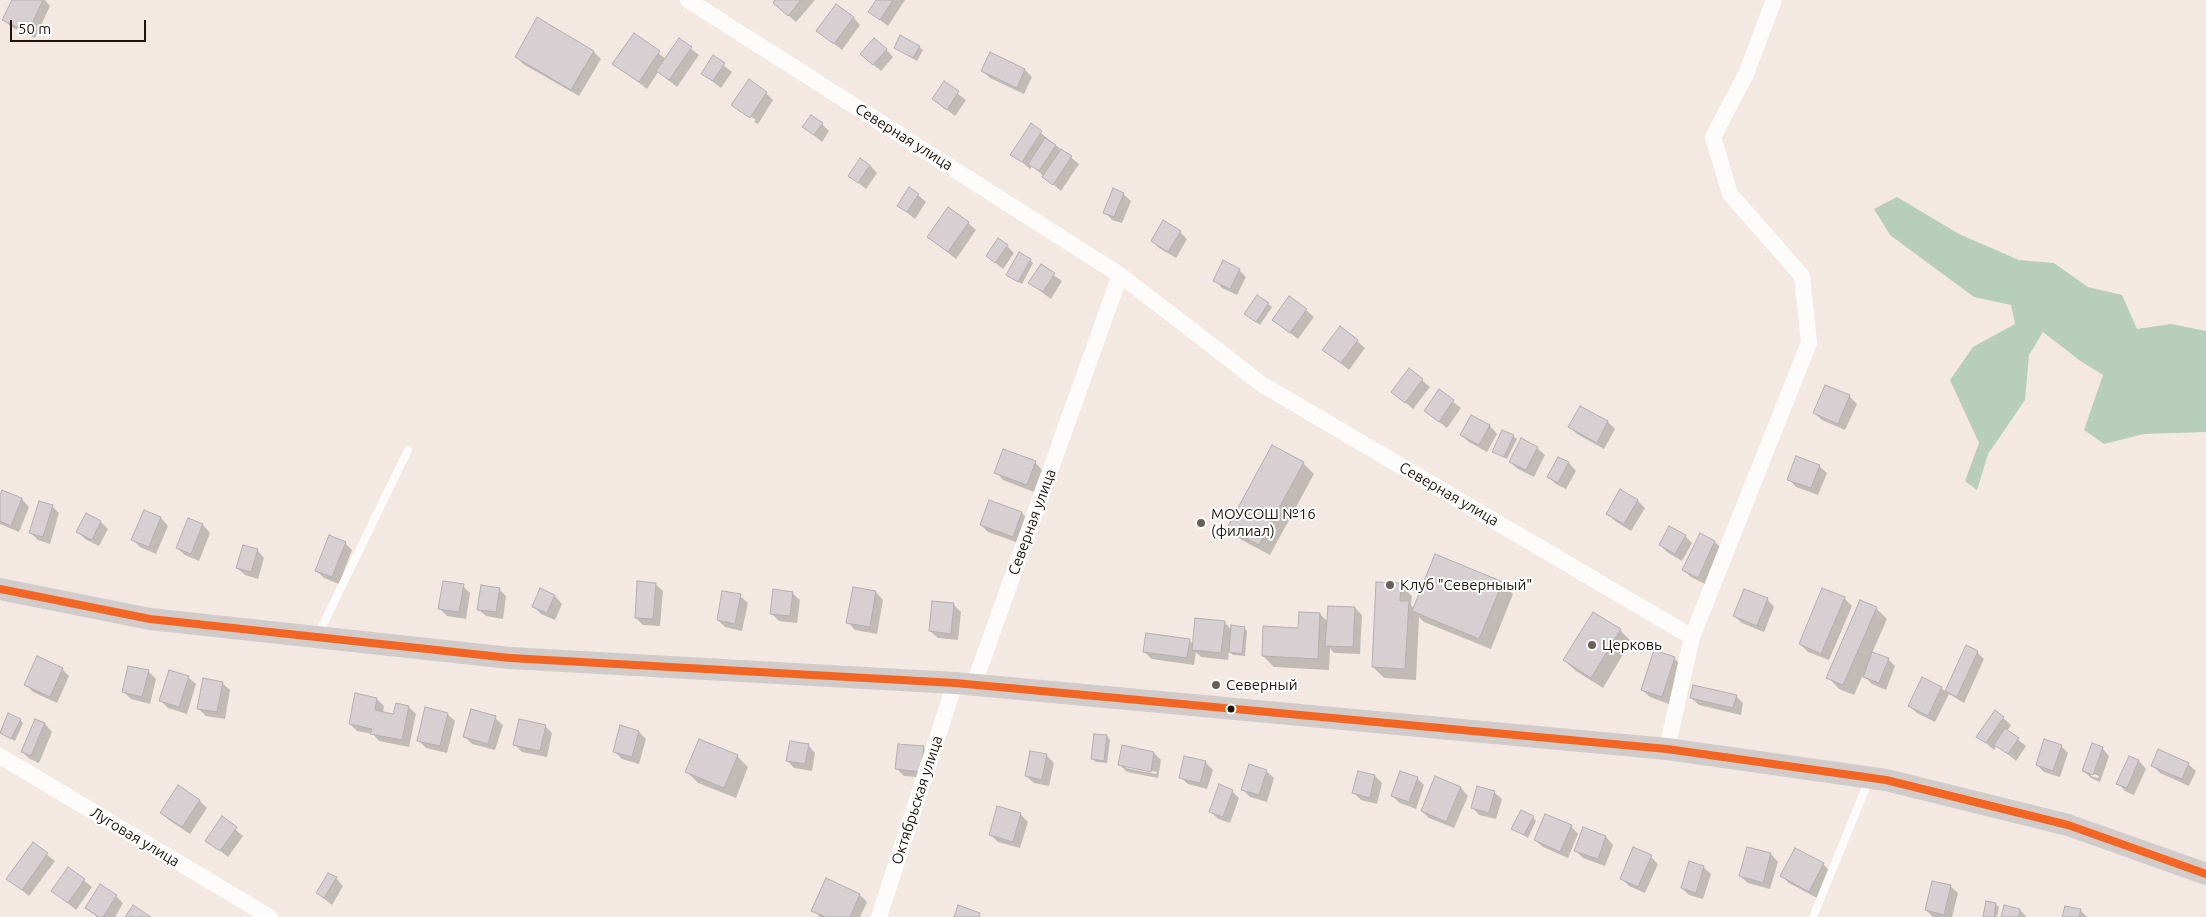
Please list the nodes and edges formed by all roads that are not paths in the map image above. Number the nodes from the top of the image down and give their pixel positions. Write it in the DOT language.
graph roads {
  1 [pos="688,0"];
  2 [pos="1774,0"];
  3 [pos="1120,274"];
  4 [pos="408,450"];
  5 [pos="0,589"];
  6 [pos="317,637"];
  7 [pos="1692,638"];
  8 [pos="965,684"];
  9 [pos="1667,749"];
  10 [pos="0,756"];
  11 [pos="1870,777"];
  12 [pos="2206,874"];
  13 [pos="270,917"];
  14 [pos="879,917"];
  15 [pos="1813,917"];
  1 -- 3 [label="street, Северная улица"];
  2 -- 7 [label="street"];
  3 -- 7 [label="street, Северная улица"];
  3 -- 8 [label="street, Северная улица"];
  4 -- 6 [label="lane"];
  5 -- 6 [label="street"];
  6 -- 8 [label="street"];
  7 -- 9 [label="street"];
  8 -- 9 [label="street"];
  8 -- 14 [label="street, Октябрьская улица"];
  9 -- 11 [label="street"];
  10 -- 13 [label="street, Луговая улица"];
  11 -- 12 [label="street"];
  11 -- 15 [label="lane"];
}
